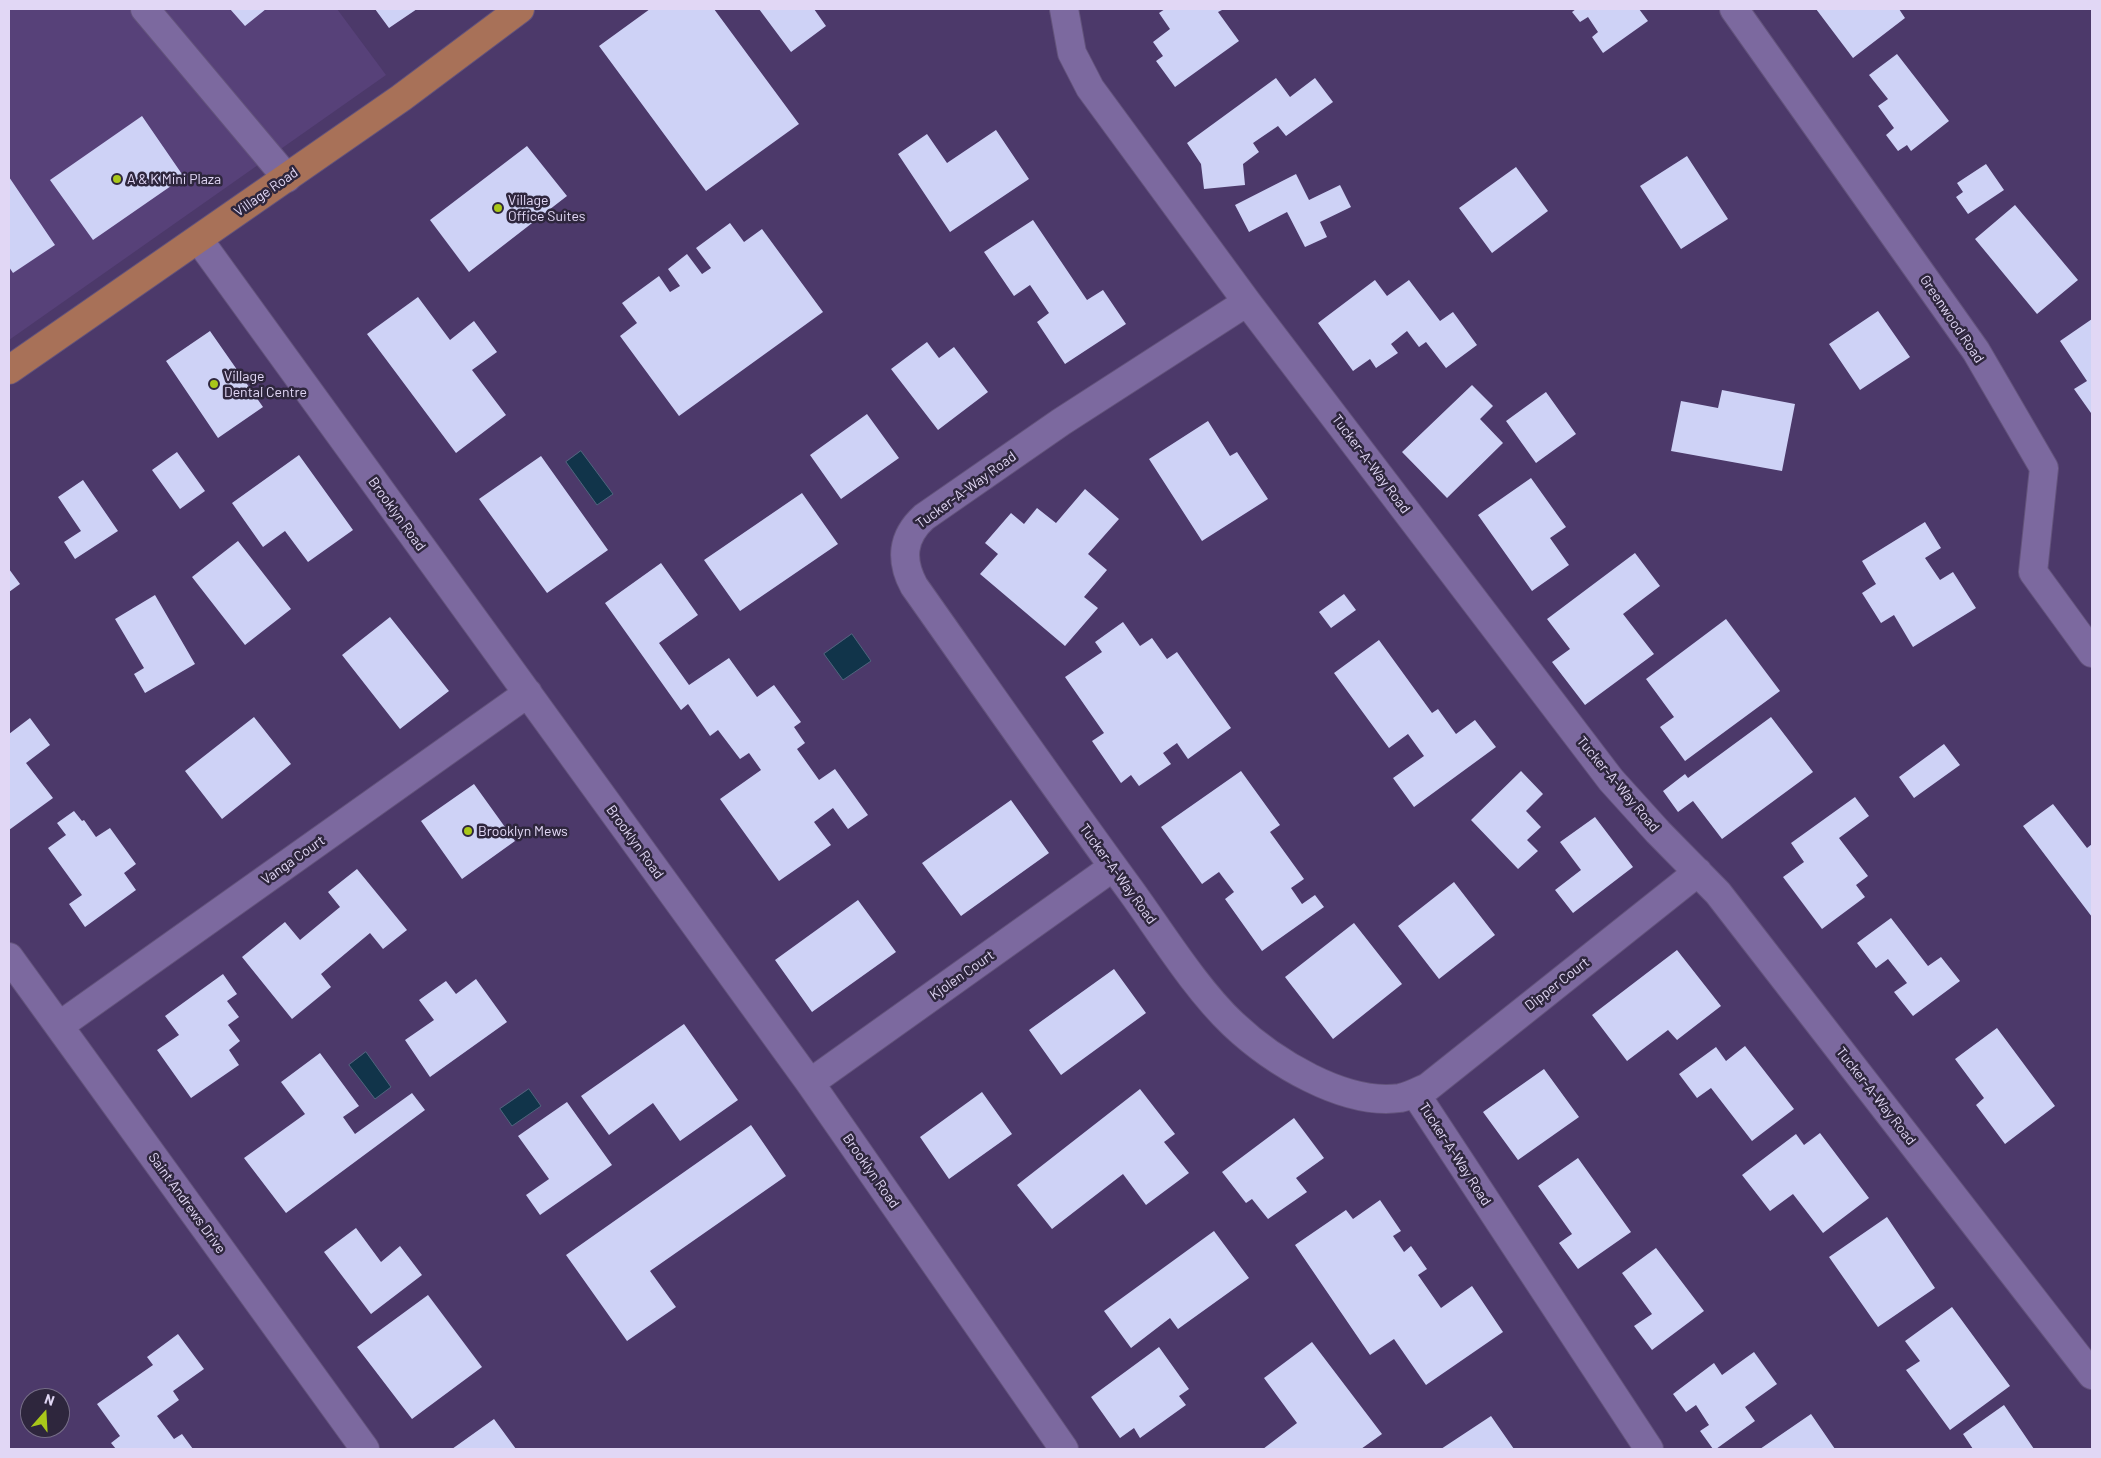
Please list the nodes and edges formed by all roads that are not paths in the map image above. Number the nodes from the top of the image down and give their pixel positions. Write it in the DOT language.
graph roads {
  1 [pos="145,9"];
  2 [pos="520,9"];
  3 [pos="1064,9"];
  4 [pos="1734,9"];
  5 [pos="287,178"];
  6 [pos="199,240"];
  7 [pos="1247,302"];
  8 [pos="9,370"];
  9 [pos="2092,653"];
  10 [pos="528,693"];
  11 [pos="1113,867"];
  12 [pos="1698,872"];
  13 [pos="9,958"];
  14 [pos="59,1026"];
  15 [pos="810,1083"];
  16 [pos="1415,1093"];
  17 [pos="2092,1375"];
  18 [pos="365,1449"];
  19 [pos="1064,1449"];
  20 [pos="1649,1449"];
  1 -- 5 [label="street"];
  2 -- 5 [label="main road, Village Road"];
  3 -- 7 [label="street, Tucker-A-Way Road"];
  4 -- 9 [label="street, Greenwood Road"];
  5 -- 6 [label="main road, Village Road"];
  6 -- 8 [label="main road, Village Road"];
  6 -- 10 [label="street, Brooklyn Road"];
  7 -- 11 [label="street, Tucker-A-Way Road"];
  7 -- 12 [label="street, Tucker-A-Way Road"];
  10 -- 14 [label="street, Vanga Court"];
  10 -- 15 [label="street, Brooklyn Road"];
  11 -- 15 [label="street, Kjolen Court"];
  11 -- 16 [label="street, Tucker-A-Way Road"];
  12 -- 16 [label="street, Dipper Court"];
  12 -- 17 [label="street, Tucker-A-Way Road"];
  13 -- 14 [label="street, Saint Andrews Drive"];
  14 -- 18 [label="street, Saint Andrews Drive"];
  15 -- 19 [label="street, Brooklyn Road"];
  16 -- 20 [label="street, Tucker-A-Way Road"];
}
